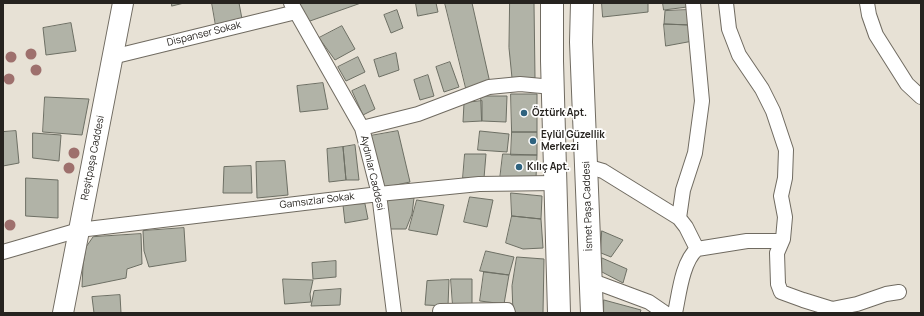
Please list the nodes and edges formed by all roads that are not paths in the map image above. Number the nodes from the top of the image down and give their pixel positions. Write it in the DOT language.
graph roads {
  1 [pos="123,3"];
  2 [pos="552,3"];
  3 [pos="582,3"];
  4 [pos="693,3"];
  5 [pos="726,3"];
  6 [pos="867,3"];
  7 [pos="294,7"];
  8 [pos="112,57"];
  9 [pos="553,87"];
  10 [pos="921,97"];
  11 [pos="362,128"];
  12 [pos="586,166"];
  13 [pos="556,183"];
  14 [pos="379,194"];
  15 [pos="679,218"];
  16 [pos="79,230"];
  17 [pos="782,241"];
  18 [pos="697,249"];
  19 [pos="3,252"];
  20 [pos="590,280"];
  21 [pos="899,292"];
  22 [pos="440,311"];
  23 [pos="64,313"];
  24 [pos="394,313"];
  25 [pos="508,313"];
  26 [pos="559,313"];
  27 [pos="592,313"];
  28 [pos="665,313"];
  29 [pos="675,313"];
  1 -- 8 [label="main road, Reşitpaşa Caddesi"];
  2 -- 9 [label="highway"];
  3 -- 12 [label="highway, İsmet Paşa Caddesi"];
  4 -- 15 [label="street"];
  5 -- 17 [label="street"];
  6 -- 10 [label="street"];
  7 -- 8 [label="street, Dispanser Sokak"];
  7 -- 11 [label="street, Aydınlar Caddesi"];
  8 -- 16 [label="main road, Reşitpaşa Caddesi"];
  9 -- 11 [label="street"];
  9 -- 13 [label="highway"];
  11 -- 14 [label="street, Aydınlar Caddesi"];
  12 -- 15 [label="street"];
  12 -- 20 [label="highway, İsmet Paşa Caddesi"];
  13 -- 14 [label="street, Gamsızlar Sokak"];
  13 -- 26 [label="highway"];
  14 -- 16 [label="street, Gamsızlar Sokak"];
  14 -- 24 [label="street, Aydınlar Caddesi"];
  15 -- 18 [label="street"];
  16 -- 19 [label="street, Gamsızlar Sokak"];
  16 -- 23 [label="main road, Reşitpaşa Caddesi"];
  17 -- 18 [label="street"];
  17 -- 21 [label="street"];
  18 -- 29 [label="street"];
  20 -- 27 [label="highway, İsmet Paşa Caddesi"];
  20 -- 28 [label="street"];
  22 -- 25 [label="street"];
}
